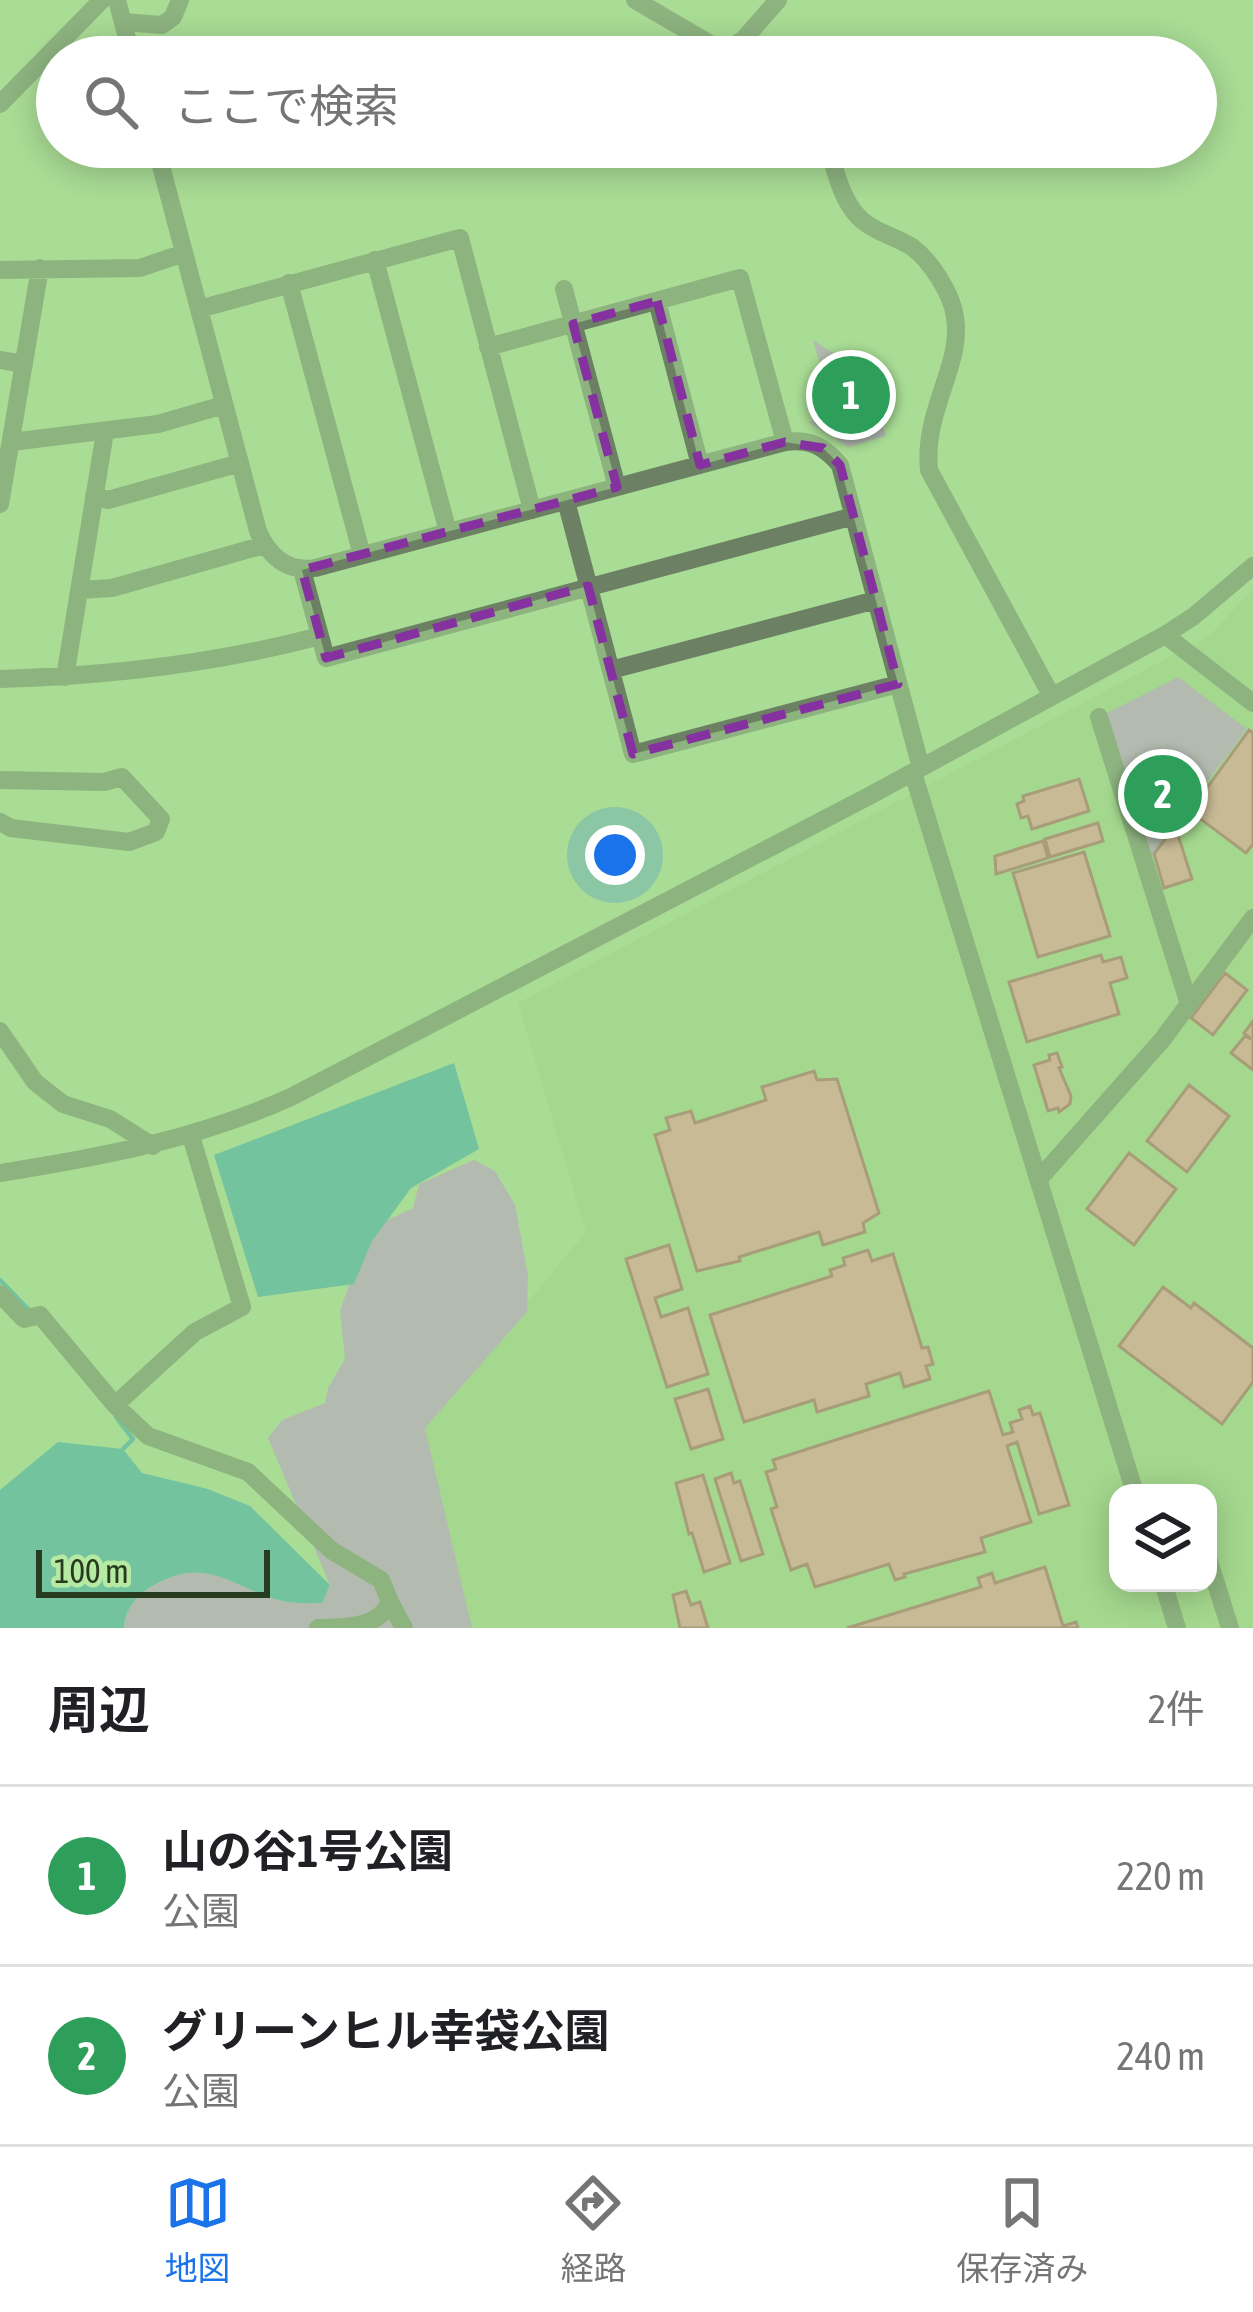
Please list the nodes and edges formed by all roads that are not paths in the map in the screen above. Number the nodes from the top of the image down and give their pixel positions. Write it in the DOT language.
graph roads {
  1 [pos="102,0"];
  2 [pos="118,0"];
  3 [pos="180,0"];
  4 [pos="634,0"];
  5 [pos="778,0"];
  6 [pos="123,22"];
  7 [pos="67,36"];
  8 [pos="127,36"];
  9 [pos="696,36"];
  10 [pos="747,36"];
  11 [pos="36,67"];
  12 [pos="0,104"];
  13 [pos="161,168"];
  14 [pos="835,168"];
  15 [pos="184,254"];
  16 [pos="375,260"];
  17 [pos="40,268"];
  18 [pos="0,271"];
  19 [pos="289,283"];
  20 [pos="564,289"];
  21 [pos="657,301"];
  22 [pos="199,309"];
  23 [pos="573,324"];
  24 [pos="488,347"];
  25 [pos="0,361"];
  26 [pos="24,364"];
  27 [pos="224,405"];
  28 [pos="105,433"];
  29 [pos="10,442"];
  30 [pos="785,442"];
  31 [pos="240,463"];
  32 [pos="700,465"];
  33 [pos="617,487"];
  34 [pos="94,496"];
  35 [pos="566,501"];
  36 [pos="0,504"];
  37 [pos="532,509"];
  38 [pos="854,516"];
  39 [pos="448,532"];
  40 [pos="263,545"];
  41 [pos="362,555"];
  42 [pos="1253,566"];
  43 [pos="302,570"];
  44 [pos="589,586"];
  45 [pos="79,590"];
  46 [pos="876,600"];
  47 [pos="1165,634"];
  48 [pos="320,636"];
  49 [pos="611,670"];
  50 [pos="64,677"];
  51 [pos="0,679"];
  52 [pos="898,684"];
  53 [pos="1052,695"];
  54 [pos="1253,703"];
  55 [pos="1099,717"];
  56 [pos="917,770"];
  57 [pos="0,780"];
  58 [pos="0,822"];
  59 [pos="1253,918"];
  60 [pos="1189,1004"];
  61 [pos="0,1031"];
  62 [pos="190,1136"];
  63 [pos="152,1146"];
  64 [pos="0,1173"];
  65 [pos="1040,1179"];
  66 [pos="0,1294"];
  67 [pos="115,1405"];
  68 [pos="1132,1484"];
  69 [pos="1217,1587"];
  70 [pos="1166,1592"];
  71 [pos="390,1602"];
  72 [pos="318,1628"];
  73 [pos="404,1628"];
  74 [pos="1177,1628"];
  75 [pos="1230,1628"];
  1 -- 7 [label="street"];
  2 -- 6 [label="street"];
  3 -- 6 [label="street"];
  4 -- 9 [label="street"];
  5 -- 10 [label="street"];
  6 -- 8 [label="street"];
  11 -- 12 [label="street"];
  13 -- 15 [label="street"];
  14 -- 53 [label="street"];
  15 -- 17 [label="street"];
  15 -- 22 [label="street"];
  16 -- 19 [label="street"];
  16 -- 24 [label="street"];
  16 -- 39 [label="street"];
  17 -- 18 [label="street"];
  17 -- 26 [label="street"];
  19 -- 22 [label="street"];
  19 -- 41 [label="street"];
  20 -- 23 [label="street"];
  21 -- 23 [label="street"];
  21 -- 30 [label="street"];
  21 -- 32 [label="street"];
  22 -- 27 [label="street"];
  23 -- 24 [label="street"];
  23 -- 33 [label="street"];
  24 -- 37 [label="street"];
  25 -- 26 [label="street"];
  26 -- 29 [label="street"];
  27 -- 28 [label="street"];
  27 -- 31 [label="street"];
  28 -- 29 [label="street"];
  28 -- 34 [label="street"];
  29 -- 36 [label="street"];
  30 -- 32 [label="street"];
  30 -- 38 [label="street"];
  31 -- 34 [label="street"];
  31 -- 40 [label="street"];
  32 -- 33 [label="street"];
  33 -- 35 [label="street"];
  34 -- 45 [label="street"];
  35 -- 37 [label="street"];
  35 -- 44 [label="street"];
  37 -- 39 [label="street"];
  38 -- 44 [label="street"];
  38 -- 46 [label="street"];
  39 -- 41 [label="street"];
  40 -- 43 [label="street"];
  40 -- 45 [label="street"];
  41 -- 43 [label="street"];
  42 -- 47 [label="street"];
  43 -- 48 [label="street"];
  44 -- 48 [label="street"];
  44 -- 49 [label="street"];
  45 -- 50 [label="street"];
  46 -- 49 [label="street"];
  46 -- 52 [label="street"];
  47 -- 53 [label="street"];
  47 -- 54 [label="street"];
  48 -- 50 [label="street"];
  49 -- 52 [label="street"];
  50 -- 51 [label="street"];
  52 -- 56 [label="street"];
  53 -- 56 [label="street"];
  55 -- 60 [label="street"];
  56 -- 62 [label="street"];
  56 -- 65 [label="street"];
  57 -- 58 [label="street"];
  59 -- 60 [label="street"];
  60 -- 65 [label="street"];
  61 -- 63 [label="street"];
  62 -- 63 [label="street"];
  62 -- 67 [label="street"];
  63 -- 64 [label="street"];
  65 -- 68 [label="street"];
  66 -- 67 [label="street"];
  67 -- 71 [label="street"];
  69 -- 75 [label="street"];
  70 -- 74 [label="street"];
  71 -- 72 [label="street"];
  71 -- 73 [label="street"];
}
